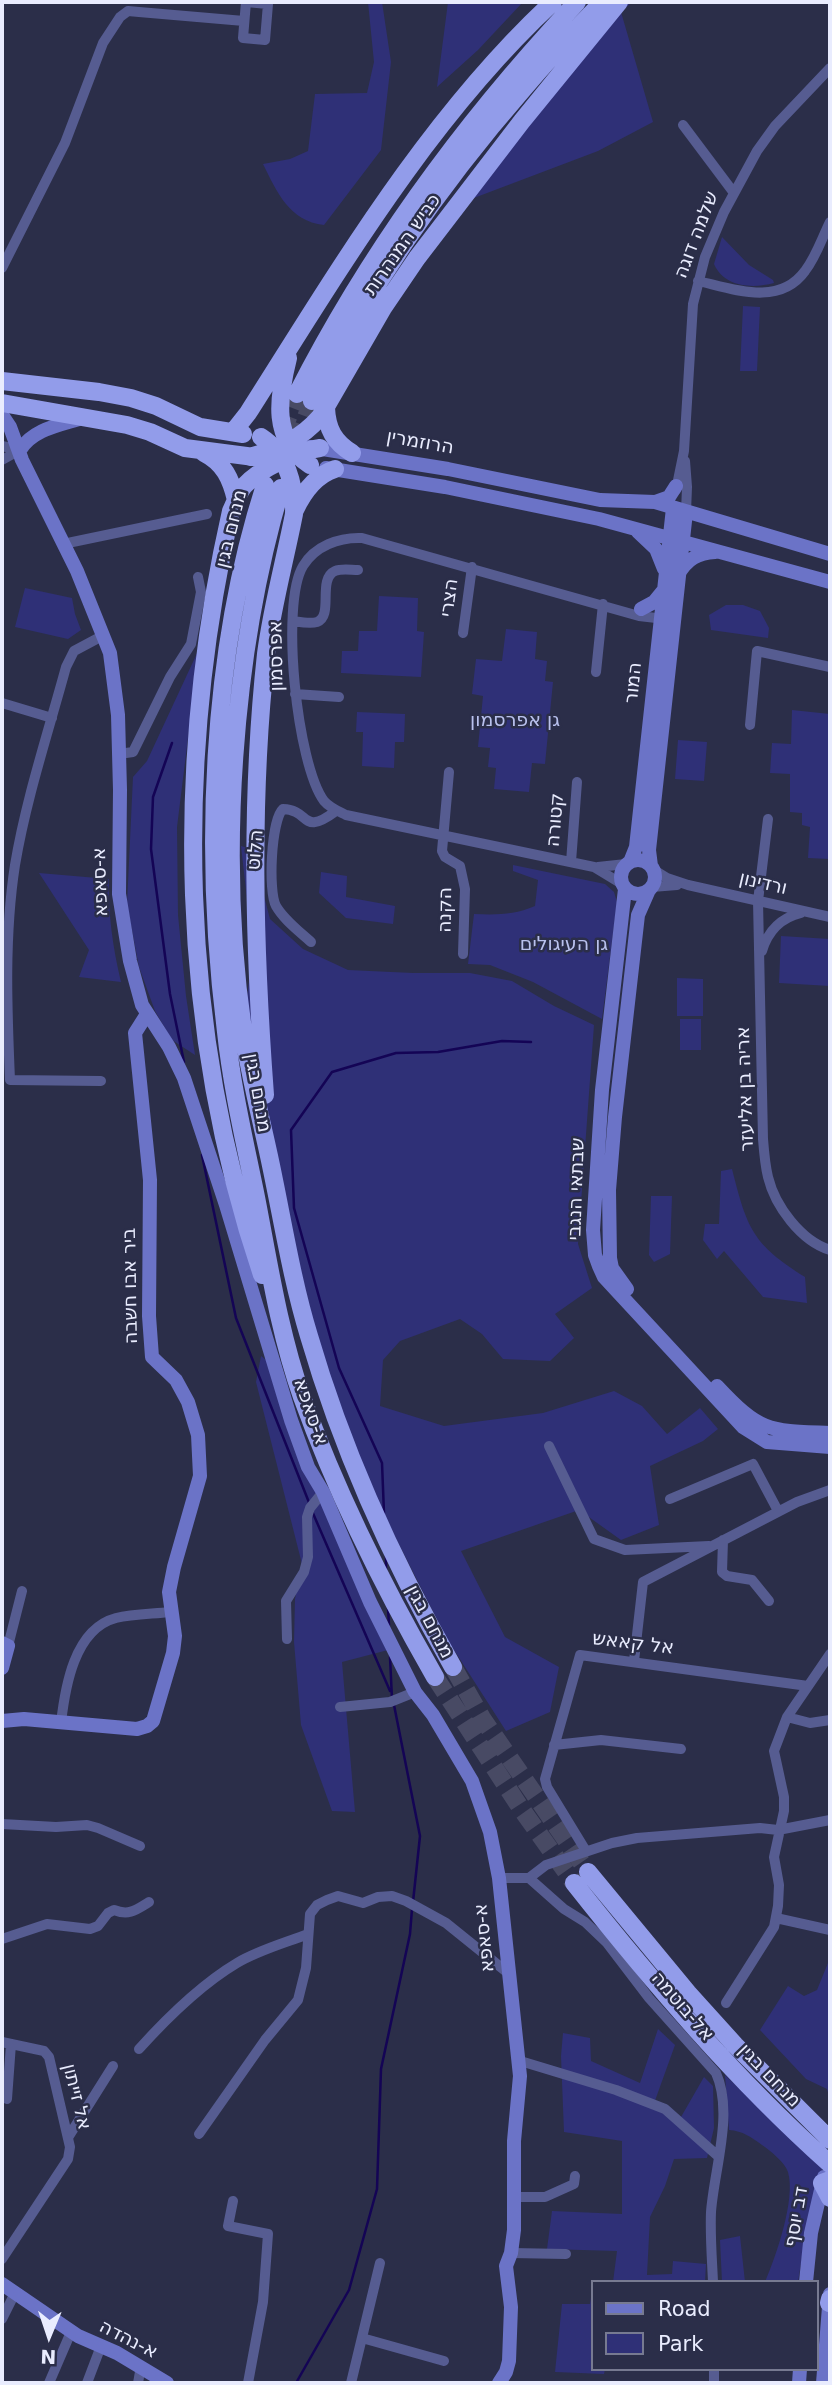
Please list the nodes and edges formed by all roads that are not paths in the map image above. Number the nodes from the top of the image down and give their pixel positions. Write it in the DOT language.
graph roads {
  1 [pos="553,2"];
  2 [pos="577,2"];
  3 [pos="603,2"];
  4 [pos="619,2"];
  5 [pos="244,21"];
  6 [pos="830,68"];
  7 [pos="683,125"];
  8 [pos="734,193"];
  9 [pos="830,222"];
  10 [pos="2,268"];
  11 [pos="698,281"];
  12 [pos="293,342"];
  13 [pos="2,381"];
  14 [pos="312,401"];
  15 [pos="2,403"];
  16 [pos="2,415"];
  17 [pos="86,417"];
  18 [pos="233,432"];
  19 [pos="2,446"];
  20 [pos="320,448"];
  21 [pos="20,450"];
  22 [pos="197,450"];
  23 [pos="684,450"];
  24 [pos="286,452"];
  25 [pos="352,453"];
  26 [pos="2,460"];
  27 [pos="335,469"];
  28 [pos="676,486"];
  29 [pos="236,500"];
  30 [pos="654,502"];
  31 [pos="679,510"];
  32 [pos="207,514"];
  33 [pos="294,514"];
  34 [pos="632,527"];
  35 [pos="675,539"];
  36 [pos="63,544"];
  37 [pos="724,553"];
  38 [pos="830,554"];
  39 [pos="472,567"];
  40 [pos="358,570"];
  41 [pos="671,574"];
  42 [pos="198,577"];
  43 [pos="830,582"];
  44 [pos="663,590"];
  45 [pos="603,604"];
  46 [pos="621,609"];
  47 [pos="641,609"];
  48 [pos="665,617"];
  49 [pos="293,621"];
  50 [pos="463,633"];
  51 [pos="104,635"];
  52 [pos="830,667"];
  53 [pos="596,671"];
  54 [pos="295,694"];
  55 [pos="339,697"];
  56 [pos="2,703"];
  57 [pos="52,718"];
  58 [pos="750,725"];
  59 [pos="119,754"];
  60 [pos="449,772"];
  61 [pos="577,782"];
  62 [pos="336,811"];
  63 [pos="768,819"];
  64 [pos="444,835"];
  65 [pos="570,862"];
  66 [pos="628,863"];
  67 [pos="594,867"];
  68 [pos="653,868"];
  69 [pos="688,885"];
  70 [pos="623,886"];
  71 [pos="651,889"];
  72 [pos="7,897"];
  73 [pos="758,901"];
  74 [pos="806,912"];
  75 [pos="830,917"];
  76 [pos="311,942"];
  77 [pos="463,954"];
  78 [pos="760,959"];
  79 [pos="147,1014"];
  80 [pos="101,1081"];
  81 [pos="270,1158"];
  82 [pos="830,1250"];
  83 [pos="285,1344"];
  84 [pos="830,1433"];
  85 [pos="549,1446"];
  86 [pos="830,1447"];
  87 [pos="830,1490"];
  88 [pos="323,1492"];
  89 [pos="670,1500"];
  90 [pos="778,1511"];
  91 [pos="723,1540"];
  92 [pos="712,1545"];
  93 [pos="23,1591"];
  94 [pos="769,1601"];
  95 [pos="170,1612"];
  96 [pos="286,1639"];
  97 [pos="5,1644"];
  98 [pos="830,1654"];
  99 [pos="634,1661"];
  100 [pos="453,1667"];
  101 [pos="2,1668"];
  102 [pos="435,1677"];
  103 [pos="808,1686"];
  104 [pos="415,1692"];
  105 [pos="340,1707"];
  106 [pos="788,1717"];
  107 [pos="830,1720"];
  108 [pos="2,1721"];
  109 [pos="61,1723"];
  110 [pos="554,1745"];
  111 [pos="681,1749"];
  112 [pos="830,1819"];
  113 [pos="2,1824"];
  114 [pos="778,1830"];
  115 [pos="140,1846"];
  116 [pos="586,1851"];
  117 [pos="499,1878"];
  118 [pos="529,1878"];
  119 [pos="149,1902"];
  120 [pos="776,1918"];
  121 [pos="830,1930"];
  122 [pos="308,1934"];
  123 [pos="2,1939"];
  124 [pos="508,1973"];
  125 [pos="726,2003"];
  126 [pos="6,2043"];
  127 [pos="139,2049"];
  128 [pos="517,2060"];
  129 [pos="113,2066"];
  130 [pos="7,2099"];
  131 [pos="200,2134"];
  132 [pos="69,2136"];
  133 [pos="830,2140"];
  134 [pos="719,2157"];
  135 [pos="830,2162"];
  136 [pos="575,2176"];
  137 [pos="825,2191"];
  138 [pos="515,2197"];
  139 [pos="233,2202"];
  140 [pos="511,2253"];
  141 [pos="566,2254"];
  142 [pos="2,2259"];
  143 [pos="380,2263"];
  144 [pos="713,2280"];
  145 [pos="806,2280"];
  146 [pos="2,2284"];
  147 [pos="15,2294"];
  148 [pos="830,2298"];
  149 [pos="2,2319"];
  150 [pos="71,2332"];
  151 [pos="362,2338"];
  152 [pos="101,2346"];
  153 [pos="444,2361"];
  154 [pos="141,2366"];
  155 [pos="49,2383"];
  156 [pos="88,2383"];
  157 [pos="138,2383"];
  158 [pos="167,2383"];
  159 [pos="248,2383"];
  160 [pos="351,2383"];
  161 [pos="499,2383"];
  162 [pos="823,2383"];
  1 -- 12 [label="highway, כביש המנהרות"];
  2 -- 14 [label="highway"];
  3 -- 14 [label="highway"];
  4 -- 14 [label="highway, כביש המנהרות"];
  5 -- 10 [label="street"];
  6 -- 8 [label="street, שלמה דוגה"];
  7 -- 8 [label="street"];
  8 -- 11 [label="street, שלמה דוגה"];
  9 -- 11 [label="street"];
  11 -- 23 [label="street, שלמה דוגה"];
  12 -- 18 [label="highway, כביש המנהרות"];
  12 -- 24 [label="highway"];
  13 -- 18 [label="highway, הרוזמרין"];
  14 -- 24 [label="highway, כביש המנהרות"];
  14 -- 25 [label="highway"];
  15 -- 17 [label="highway"];
  16 -- 21 [label="street, א-סאפא"];
  17 -- 21 [label="street"];
  17 -- 22 [label="highway"];
  18 -- 24 [label="highway, הרוזמרין"];
  19 -- 21 [label="street"];
  20 -- 24 [label="highway"];
  20 -- 25 [label="street, הרוזמרין"];
  21 -- 26 [label="street"];
  21 -- 36 [label="street, א-סאפא"];
  22 -- 24 [label="highway, הרוזמרין"];
  22 -- 29 [label="highway"];
  23 -- 28 [label="street, שלמה דוגה"];
  23 -- 31 [label="street, שלמה דוגה"];
  24 -- 27 [label="street, הרוזמרין"];
  24 -- 29 [label="highway"];
  24 -- 33 [label="highway"];
  25 -- 30 [label="street, הרוזמרין"];
  27 -- 33 [label="highway"];
  27 -- 34 [label="street, הרוזמרין"];
  28 -- 30 [label="street"];
  28 -- 31 [label="street, שלמה דוגה"];
  29 -- 83 [label="highway"];
  30 -- 31 [label="street, הרוזמרין"];
  31 -- 35 [label="street, המור"];
  31 -- 38 [label="street, הרוזמרין"];
  32 -- 36 [label="street"];
  33 -- 81 [label="highway"];
  34 -- 35 [label="street, הרוזמרין"];
  34 -- 41 [label="street"];
  35 -- 37 [label="street, הרוזמרין"];
  35 -- 41 [label="street, המור"];
  36 -- 51 [label="street, א-סאפא"];
  37 -- 41 [label="street"];
  37 -- 43 [label="street, הרוזמרין"];
  39 -- 45 [label="street, אפרסמון"];
  39 -- 49 [label="street, אפרסמון"];
  39 -- 50 [label="street, הצרי"];
  40 -- 49 [label="street"];
  41 -- 44 [label="street, המור"];
  41 -- 48 [label="street, המור"];
  42 -- 59 [label="street"];
  44 -- 47 [label="street"];
  44 -- 48 [label="street, המור"];
  45 -- 46 [label="street, אפרסמון"];
  45 -- 53 [label="street"];
  46 -- 47 [label="street, אפרסמון"];
  46 -- 48 [label="street, אפרסמון"];
  47 -- 48 [label="street, אפרסמון"];
  48 -- 66 [label="street, המור"];
  48 -- 68 [label="street, המור"];
  49 -- 54 [label="street, אפרסמון"];
  51 -- 57 [label="street"];
  51 -- 59 [label="street, א-סאפא"];
  52 -- 58 [label="street"];
  54 -- 55 [label="street"];
  54 -- 62 [label="street, אפרסמון"];
  56 -- 57 [label="street"];
  57 -- 72 [label="street"];
  59 -- 79 [label="street, א-סאפא"];
  60 -- 64 [label="street"];
  61 -- 65 [label="street, קטורה"];
  62 -- 64 [label="street"];
  62 -- 76 [label="street, הלוט"];
  63 -- 73 [label="street, אריה בן אליעזר"];
  64 -- 65 [label="street"];
  64 -- 77 [label="street, הקנה"];
  65 -- 67 [label="street"];
  66 -- 67 [label="street"];
  66 -- 68 [label="street"];
  66 -- 70 [label="street"];
  67 -- 70 [label="street"];
  68 -- 69 [label="street, ורדינון"];
  68 -- 71 [label="street"];
  69 -- 71 [label="street, ורדינון"];
  69 -- 73 [label="street, ורדינון"];
  70 -- 71 [label="street"];
  70 -- 86 [label="street, שבתאי הנגבי"];
  71 -- 84 [label="street, שבתאי הנגבי"];
  72 -- 80 [label="street"];
  73 -- 74 [label="street, ורדינון"];
  73 -- 78 [label="street, אריה בן אליעזר"];
  74 -- 75 [label="street, ורדינון"];
  74 -- 78 [label="street"];
  78 -- 82 [label="street, אריה בן אליעזר"];
  79 -- 88 [label="street, א-סאפא"];
  79 -- 95 [label="street, ביר אבו חשבה"];
  81 -- 83 [label="highway, מנחם בגין"];
  81 -- 100 [label="highway, מנחם בגין"];
  83 -- 102 [label="highway, מנחם בגין"];
  85 -- 92 [label="street"];
  87 -- 90 [label="street"];
  88 -- 96 [label="street"];
  88 -- 104 [label="street, א-סאפא"];
  89 -- 90 [label="street"];
  90 -- 91 [label="street"];
  91 -- 92 [label="street"];
  91 -- 94 [label="street"];
  92 -- 99 [label="street"];
  93 -- 97 [label="street"];
  95 -- 109 [label="street"];
  95 -- 109 [label="street, ביר אבו חשבה"];
  97 -- 101 [label="street"];
  98 -- 103 [label="street"];
  99 -- 103 [label="street, אל קאאש"];
  99 -- 110 [label="street, אל קאאש"];
  103 -- 106 [label="street"];
  104 -- 105 [label="street"];
  104 -- 117 [label="street, א-סאפא"];
  106 -- 107 [label="street"];
  106 -- 114 [label="street"];
  108 -- 109 [label="street, ביר אבו חשבה"];
  110 -- 111 [label="street"];
  110 -- 116 [label="street, אל קאאש"];
  112 -- 114 [label="street"];
  113 -- 115 [label="street"];
  114 -- 116 [label="street"];
  114 -- 120 [label="street"];
  116 -- 118 [label="street"];
  117 -- 118 [label="street"];
  117 -- 124 [label="street, א-סאפא"];
  118 -- 134 [label="street, אל-בוטמה"];
  119 -- 123 [label="street"];
  120 -- 121 [label="street"];
  120 -- 125 [label="street"];
  122 -- 124 [label="street"];
  122 -- 127 [label="street"];
  122 -- 131 [label="street"];
  124 -- 128 [label="street, א-סאפא"];
  126 -- 130 [label="street"];
  126 -- 132 [label="street, אל זייתון"];
  128 -- 134 [label="street"];
  128 -- 138 [label="street, א-סאפא"];
  129 -- 132 [label="street"];
  132 -- 142 [label="street, אל זייתון"];
  133 -- 135 [label="highway, מנחם בגין"];
  134 -- 144 [label="street, אל-בוטמה"];
  135 -- 137 [label="street, דב יוסף"];
  136 -- 138 [label="street"];
  137 -- 145 [label="street, דב יוסף"];
  138 -- 140 [label="street, א-סאפא"];
  139 -- 159 [label="street"];
  140 -- 141 [label="street"];
  140 -- 161 [label="street, א-סאפא"];
  143 -- 151 [label="street"];
  146 -- 147 [label="street, א-נהדה"];
  147 -- 149 [label="street"];
  147 -- 150 [label="street, א-נהדה"];
  148 -- 162 [label="street"];
  150 -- 152 [label="street, א-נהדה"];
  150 -- 155 [label="street"];
  151 -- 153 [label="street"];
  151 -- 160 [label="street"];
  152 -- 154 [label="street, א-נהדה"];
  152 -- 156 [label="street"];
  154 -- 157 [label="street"];
  154 -- 158 [label="street, א-נהדה"];
}
